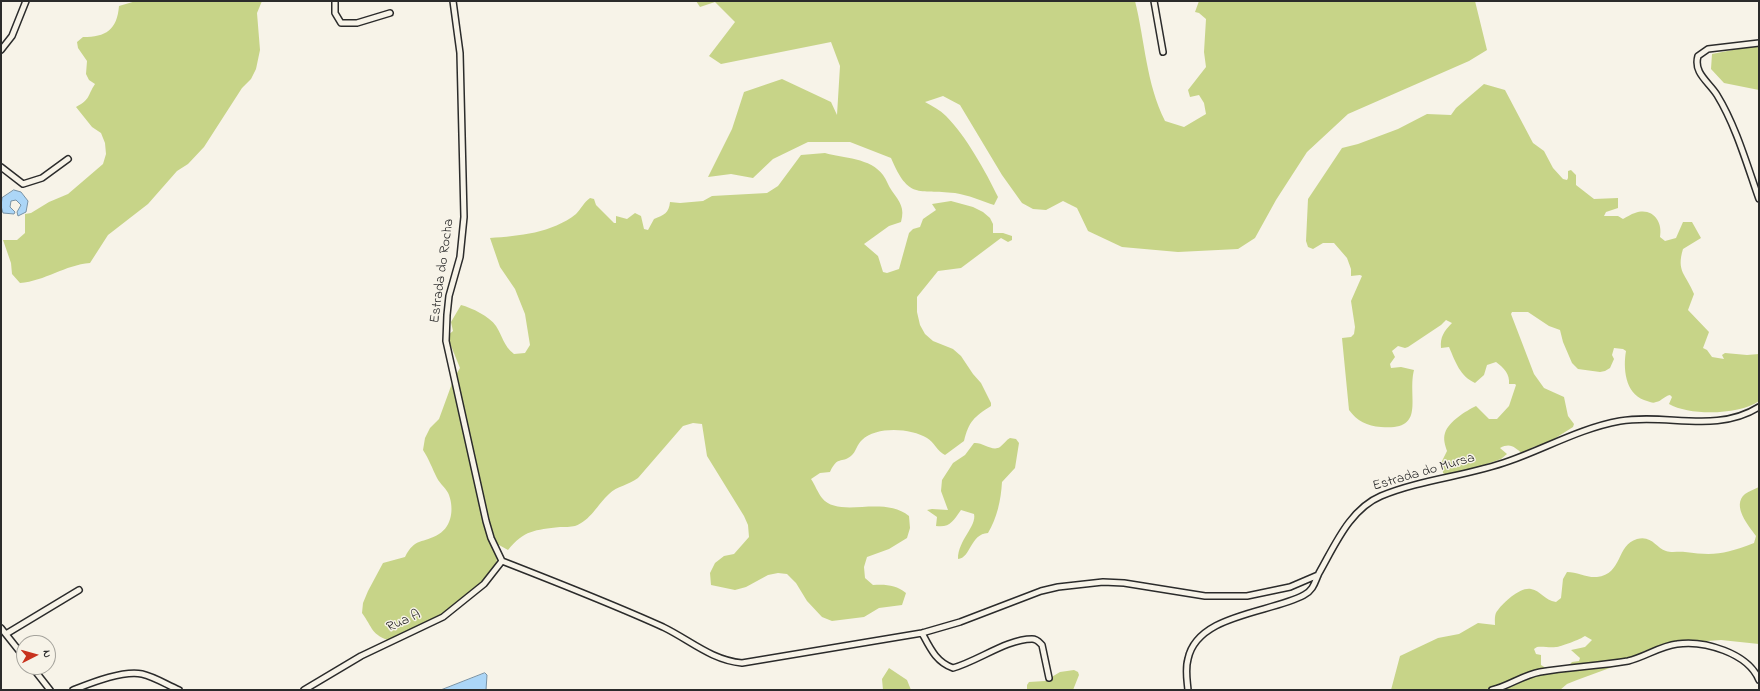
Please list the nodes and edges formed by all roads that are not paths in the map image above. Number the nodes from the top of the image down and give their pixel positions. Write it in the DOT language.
graph roads {
  1 [pos="26,1"];
  2 [pos="335,1"];
  3 [pos="453,1"];
  4 [pos="1154,1"];
  5 [pos="390,13"];
  6 [pos="1759,43"];
  7 [pos="1,50"];
  8 [pos="1163,52"];
  9 [pos="68,159"];
  10 [pos="1,167"];
  11 [pos="1759,199"];
  12 [pos="1759,407"];
  13 [pos="502,561"];
  14 [pos="1318,576"];
  15 [pos="79,590"];
  16 [pos="1,628"];
  17 [pos="922,633"];
  18 [pos="6,634"];
  19 [pos="16,647"];
  20 [pos="38,675"];
  21 [pos="1050,678"];
  22 [pos="1759,680"];
  23 [pos="50,690"];
  24 [pos="73,690"];
  25 [pos="179,690"];
  26 [pos="304,690"];
  27 [pos="1188,690"];
  28 [pos="1492,690"];
  1 -- 7 [label="street"];
  2 -- 5 [label="street"];
  3 -- 13 [label="street, Estrada do Rocha"];
  4 -- 8 [label="street"];
  6 -- 11 [label="street"];
  9 -- 10 [label="street"];
  12 -- 14 [label="street, Estrada do Mursa"];
  13 -- 17 [label="street"];
  13 -- 26 [label="street, Rua A"];
  14 -- 17 [label="street"];
  14 -- 27 [label="street, Estrada do Mursa"];
  15 -- 18 [label="street"];
  16 -- 18 [label="street"];
  17 -- 21 [label="street"];
  18 -- 19 [label="street"];
  20 -- 23 [label="street"];
  22 -- 28 [label="street"];
  24 -- 25 [label="street"];
}
